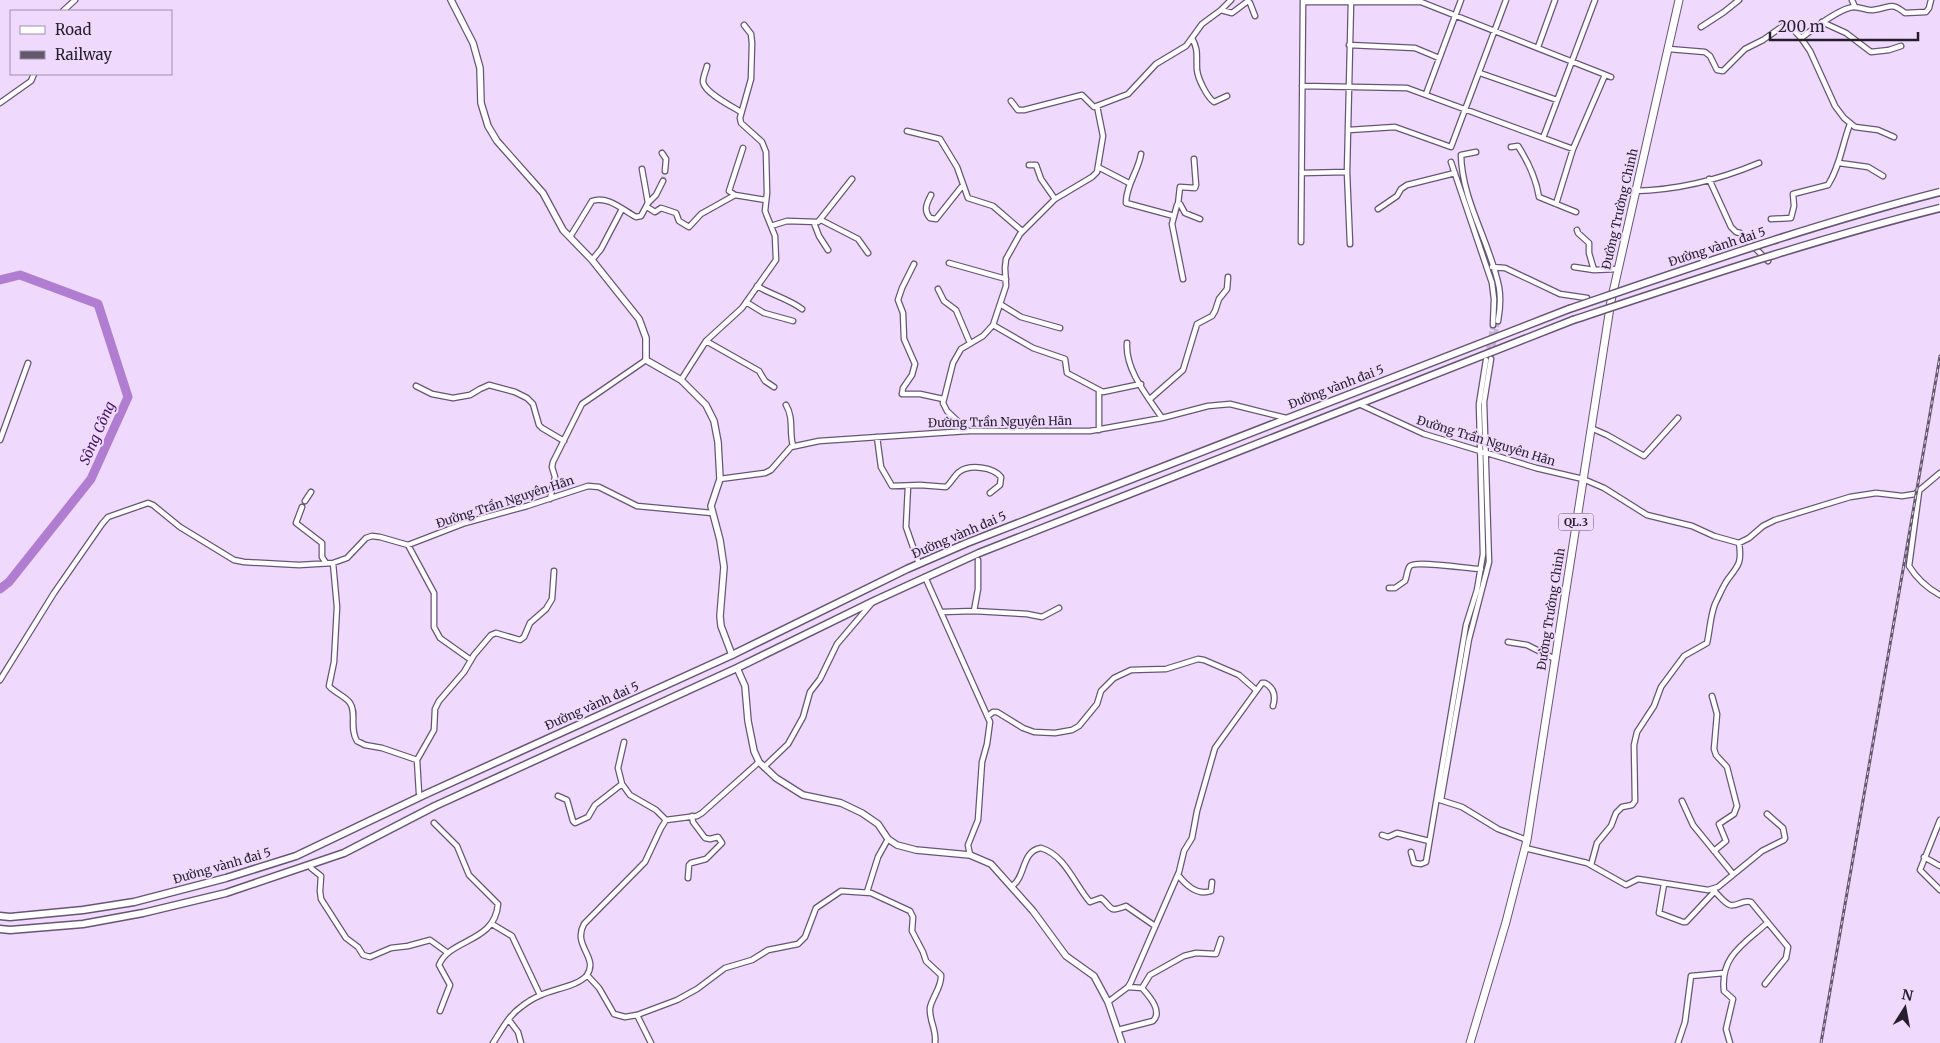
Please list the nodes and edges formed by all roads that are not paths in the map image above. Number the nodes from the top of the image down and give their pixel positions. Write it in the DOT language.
graph roads {
  1 [pos="75,0"];
  2 [pos="451,0"];
  3 [pos="1231,0"];
  4 [pos="1461,0"];
  5 [pos="1506,0"];
  6 [pos="1555,0"];
  7 [pos="1595,0"];
  8 [pos="1679,0"];
  9 [pos="1739,0"];
  10 [pos="1852,0"];
  11 [pos="1930,0"];
  12 [pos="1303,1"];
  13 [pos="1421,1"];
  14 [pos="1351,2"];
  15 [pos="1855,7"];
  16 [pos="64,10"];
  17 [pos="1221,10"];
  18 [pos="1255,16"];
  19 [pos="1455,16"];
  20 [pos="1822,22"];
  21 [pos="744,25"];
  22 [pos="1701,27"];
  23 [pos="1493,30"];
  24 [pos="1192,38"];
  25 [pos="1801,38"];
  26 [pos="1349,45"];
  27 [pos="1901,46"];
  28 [pos="1538,47"];
  29 [pos="1669,49"];
  30 [pos="1438,58"];
  31 [pos="1571,61"];
  32 [pos="708,66"];
  33 [pos="1480,73"];
  34 [pos="34,75"];
  35 [pos="1605,75"];
  36 [pos="1611,77"];
  37 [pos="1302,86"];
  38 [pos="1349,86"];
  39 [pos="1426,94"];
  40 [pos="1227,96"];
  41 [pos="1557,100"];
  42 [pos="1011,101"];
  43 [pos="0,103"];
  44 [pos="1097,106"];
  45 [pos="1465,110"];
  46 [pos="741,112"];
  47 [pos="1850,124"];
  48 [pos="1349,130"];
  49 [pos="908,131"];
  50 [pos="1894,137"];
  51 [pos="1542,138"];
  52 [pos="1511,147"];
  53 [pos="743,148"];
  54 [pos="1573,149"];
  55 [pos="1476,152"];
  56 [pos="662,153"];
  57 [pos="1141,154"];
  58 [pos="1194,159"];
  59 [pos="1451,162"];
  60 [pos="1759,163"];
  61 [pos="1839,163"];
  62 [pos="1029,165"];
  63 [pos="1098,167"];
  64 [pos="642,169"];
  65 [pos="665,171"];
  66 [pos="1348,172"];
  67 [pos="1302,173"];
  68 [pos="1455,173"];
  69 [pos="1883,176"];
  70 [pos="852,179"];
  71 [pos="1709,179"];
  72 [pos="663,181"];
  73 [pos="1129,183"];
  74 [pos="963,185"];
  75 [pos="1635,191"];
  76 [pos="1940,192"];
  77 [pos="931,194"];
  78 [pos="735,195"];
  79 [pos="766,200"];
  80 [pos="1055,200"];
  81 [pos="1178,204"];
  82 [pos="1556,204"];
  83 [pos="648,205"];
  84 [pos="1378,208"];
  85 [pos="1940,208"];
  86 [pos="622,209"];
  87 [pos="1576,212"];
  88 [pos="1174,216"];
  89 [pos="1200,219"];
  90 [pos="1771,219"];
  91 [pos="821,220"];
  92 [pos="814,224"];
  93 [pos="771,226"];
  94 [pos="1577,230"];
  95 [pos="1022,231"];
  96 [pos="570,236"];
  97 [pos="1301,242"];
  98 [pos="1350,244"];
  99 [pos="828,250"];
  100 [pos="868,252"];
  101 [pos="592,260"];
  102 [pos="1768,261"];
  103 [pos="949,263"];
  104 [pos="914,264"];
  105 [pos="1492,267"];
  106 [pos="1574,267"];
  107 [pos="1617,269"];
  108 [pos="1594,270"];
  109 [pos="1228,277"];
  110 [pos="1006,279"];
  111 [pos="1182,279"];
  112 [pos="757,286"];
  113 [pos="938,289"];
  114 [pos="1587,298"];
  115 [pos="746,302"];
  116 [pos="1000,304"];
  117 [pos="802,309"];
  118 [pos="793,321"];
  119 [pos="1498,321"];
  120 [pos="993,325"];
  121 [pos="1492,325"];
  122 [pos="1060,328"];
  123 [pos="706,341"];
  124 [pos="1126,343"];
  125 [pos="970,344"];
  126 [pos="646,360"];
  127 [pos="1489,360"];
  128 [pos="28,363"];
  129 [pos="681,380"];
  130 [pos="1141,384"];
  131 [pos="416,386"];
  132 [pos="774,387"];
  133 [pos="1099,390"];
  134 [pos="944,399"];
  135 [pos="1150,399"];
  136 [pos="1359,404"];
  137 [pos="786,405"];
  138 [pos="1162,418"];
  139 [pos="1287,418"];
  140 [pos="1678,418"];
  141 [pos="0,421"];
  142 [pos="6,424"];
  143 [pos="1591,428"];
  144 [pos="1099,430"];
  145 [pos="968,431"];
  146 [pos="877,437"];
  147 [pos="0,440"];
  148 [pos="564,441"];
  149 [pos="794,446"];
  150 [pos="1483,452"];
  151 [pos="1940,472"];
  152 [pos="720,480"];
  153 [pos="1583,480"];
  154 [pos="908,486"];
  155 [pos="311,492"];
  156 [pos="1919,492"];
  157 [pos="990,493"];
  158 [pos="550,499"];
  159 [pos="305,500"];
  160 [pos="302,507"];
  161 [pos="712,513"];
  162 [pos="1740,543"];
  163 [pos="408,545"];
  164 [pos="978,560"];
  165 [pos="326,563"];
  166 [pos="333,563"];
  167 [pos="919,564"];
  168 [pos="1481,569"];
  169 [pos="554,571"];
  170 [pos="925,577"];
  171 [pos="1389,588"];
  172 [pos="1940,595"];
  173 [pos="876,600"];
  174 [pos="1059,608"];
  175 [pos="974,611"];
  176 [pos="942,612"];
  177 [pos="1508,642"];
  178 [pos="732,655"];
  179 [pos="1555,659"];
  180 [pos="471,660"];
  181 [pos="737,668"];
  182 [pos="0,680"];
  183 [pos="1256,690"];
  184 [pos="1712,696"];
  185 [pos="1274,706"];
  186 [pos="1453,710"];
  187 [pos="988,716"];
  188 [pos="624,742"];
  189 [pos="417,760"];
  190 [pos="761,765"];
  191 [pos="622,784"];
  192 [pos="419,793"];
  193 [pos="558,796"];
  194 [pos="1439,800"];
  195 [pos="1682,801"];
  196 [pos="1768,814"];
  197 [pos="692,816"];
  198 [pos="666,820"];
  199 [pos="1940,820"];
  200 [pos="434,823"];
  201 [pos="1382,835"];
  202 [pos="888,839"];
  203 [pos="1527,840"];
  204 [pos="1429,841"];
  205 [pos="1525,848"];
  206 [pos="1714,851"];
  207 [pos="1411,852"];
  208 [pos="970,855"];
  209 [pos="1924,857"];
  210 [pos="1591,865"];
  211 [pos="1940,866"];
  212 [pos="311,868"];
  213 [pos="1733,874"];
  214 [pos="1178,875"];
  215 [pos="688,878"];
  216 [pos="1212,882"];
  217 [pos="1664,884"];
  218 [pos="1012,886"];
  219 [pos="1714,890"];
  220 [pos="1940,890"];
  221 [pos="866,892"];
  222 [pos="0,916"];
  223 [pos="1767,923"];
  224 [pos="492,924"];
  225 [pos="1156,926"];
  226 [pos="0,929"];
  227 [pos="1222,939"];
  228 [pos="448,953"];
  229 [pos="1724,973"];
  230 [pos="587,975"];
  231 [pos="1765,984"];
  232 [pos="1128,987"];
  233 [pos="1142,988"];
  234 [pos="540,995"];
  235 [pos="1108,1002"];
  236 [pos="440,1012"];
  237 [pos="637,1014"];
  238 [pos="509,1020"];
  239 [pos="1118,1030"];
  240 [pos="492,1043"];
  241 [pos="521,1043"];
  242 [pos="651,1043"];
  243 [pos="934,1043"];
  244 [pos="1122,1043"];
  245 [pos="1470,1043"];
  246 [pos="1678,1043"];
  247 [pos="1730,1043"];
  1 -- 16 [label="street"];
  2 -- 96 [label="street"];
  3 -- 17 [label="street"];
  4 -- 19 [label="street"];
  5 -- 23 [label="street"];
  6 -- 28 [label="street"];
  7 -- 31 [label="street"];
  8 -- 29 [label="highway, Đường Trường Chinh / QL.3"];
  9 -- 22 [label="street"];
  10 -- 15 [label="street"];
  11 -- 15 [label="street"];
  12 -- 14 [label="street"];
  12 -- 37 [label="street"];
  13 -- 14 [label="street"];
  13 -- 19 [label="street"];
  14 -- 26 [label="street"];
  15 -- 20 [label="street"];
  17 -- 18 [label="street"];
  17 -- 24 [label="street"];
  19 -- 23 [label="street"];
  19 -- 30 [label="street"];
  20 -- 25 [label="street"];
  20 -- 27 [label="street"];
  21 -- 46 [label="street"];
  23 -- 28 [label="street"];
  23 -- 33 [label="street"];
  24 -- 40 [label="street"];
  24 -- 44 [label="street"];
  25 -- 29 [label="street"];
  25 -- 47 [label="street"];
  26 -- 30 [label="street"];
  26 -- 38 [label="street"];
  28 -- 31 [label="street"];
  29 -- 75 [label="highway, Đường Trường Chinh / QL.3"];
  30 -- 39 [label="street"];
  31 -- 35 [label="street"];
  31 -- 41 [label="street"];
  32 -- 46 [label="street"];
  33 -- 41 [label="street"];
  33 -- 45 [label="street"];
  34 -- 43 [label="street"];
  35 -- 36 [label="street"];
  35 -- 54 [label="street"];
  37 -- 38 [label="street"];
  37 -- 67 [label="street"];
  38 -- 39 [label="street"];
  38 -- 48 [label="street"];
  39 -- 45 [label="street"];
  41 -- 51 [label="street"];
  42 -- 44 [label="street"];
  44 -- 63 [label="street"];
  45 -- 48 [label="street"];
  45 -- 51 [label="street"];
  46 -- 79 [label="street"];
  47 -- 50 [label="street"];
  47 -- 61 [label="street"];
  48 -- 66 [label="street"];
  49 -- 74 [label="street"];
  51 -- 54 [label="street"];
  52 -- 82 [label="street"];
  53 -- 78 [label="street"];
  54 -- 82 [label="street"];
  55 -- 105 [label="street"];
  56 -- 65 [label="street"];
  57 -- 73 [label="street"];
  58 -- 81 [label="street"];
  59 -- 68 [label="street"];
  60 -- 71 [label="street"];
  61 -- 69 [label="street"];
  61 -- 90 [label="street"];
  62 -- 80 [label="street"];
  63 -- 73 [label="street"];
  63 -- 80 [label="street"];
  64 -- 83 [label="street"];
  66 -- 67 [label="street"];
  66 -- 98 [label="street"];
  67 -- 97 [label="street"];
  68 -- 84 [label="street"];
  68 -- 121 [label="street"];
  70 -- 91 [label="street"];
  71 -- 75 [label="street"];
  71 -- 102 [label="street"];
  72 -- 83 [label="street"];
  73 -- 88 [label="street"];
  74 -- 77 [label="street"];
  74 -- 95 [label="street"];
  75 -- 107 [label="highway, Đường Trường Chinh / QL.3"];
  76 -- 139 [label="main road, Đường vành đai 5, bridge"];
  78 -- 79 [label="street"];
  78 -- 83 [label="street"];
  79 -- 93 [label="street"];
  80 -- 95 [label="street"];
  81 -- 88 [label="street"];
  81 -- 89 [label="street"];
  82 -- 87 [label="street"];
  83 -- 86 [label="street"];
  85 -- 136 [label="main road, Đường vành đai 5, bridge"];
  86 -- 96 [label="street"];
  86 -- 101 [label="street"];
  88 -- 111 [label="street"];
  91 -- 92 [label="street"];
  91 -- 100 [label="street"];
  92 -- 93 [label="street"];
  92 -- 99 [label="street"];
  93 -- 112 [label="street"];
  94 -- 108 [label="street"];
  95 -- 110 [label="street"];
  96 -- 101 [label="street"];
  101 -- 126 [label="street"];
  103 -- 110 [label="street"];
  104 -- 134 [label="street"];
  105 -- 114 [label="street"];
  105 -- 119 [label="street"];
  106 -- 108 [label="street"];
  107 -- 108 [label="street"];
  107 -- 143 [label="highway, Đường Trường Chinh / QL.3"];
  109 -- 135 [label="street"];
  110 -- 116 [label="street"];
  112 -- 115 [label="street"];
  112 -- 117 [label="street"];
  113 -- 125 [label="street"];
  115 -- 118 [label="street"];
  115 -- 123 [label="street"];
  116 -- 120 [label="street"];
  116 -- 122 [label="street"];
  120 -- 125 [label="street"];
  120 -- 133 [label="street"];
  123 -- 129 [label="street"];
  123 -- 132 [label="street"];
  124 -- 130 [label="street"];
  125 -- 134 [label="street"];
  126 -- 129 [label="street"];
  126 -- 148 [label="street"];
  127 -- 150 [label="street"];
  128 -- 142 [label="street"];
  129 -- 152 [label="street"];
  130 -- 133 [label="street"];
  130 -- 135 [label="street"];
  131 -- 148 [label="street"];
  133 -- 144 [label="street"];
  134 -- 145 [label="street"];
  135 -- 138 [label="street"];
  136 -- 150 [label="street, Đường Trần Nguyên Hãn"];
  136 -- 170 [label="main road, Đường vành đai 5"];
  137 -- 149 [label="street"];
  138 -- 139 [label="street, Đường Trần Nguyên Hãn"];
  138 -- 144 [label="street, Đường Trần Nguyên Hãn"];
  139 -- 167 [label="main road, Đường vành đai 5"];
  140 -- 143 [label="street"];
  141 -- 142 [label="street"];
  142 -- 147 [label="street"];
  143 -- 153 [label="highway, Đường Trường Chinh / QL.3"];
  144 -- 145 [label="street, Đường Trần Nguyên Hãn"];
  145 -- 146 [label="street, Đường Trần Nguyên Hãn"];
  146 -- 149 [label="street, Đường Trần Nguyên Hãn"];
  146 -- 154 [label="street"];
  148 -- 158 [label="street"];
  149 -- 152 [label="street"];
  150 -- 153 [label="street, Đường Trần Nguyên Hãn"];
  150 -- 168 [label="street"];
  150 -- 186 [label="street"];
  151 -- 156 [label="street"];
  152 -- 161 [label="street"];
  153 -- 162 [label="street, Đường Trần Nguyên Hãn"];
  153 -- 179 [label="highway, Đường Trường Chinh / QL.3"];
  154 -- 157 [label="street"];
  154 -- 167 [label="street"];
  155 -- 159 [label="street"];
  156 -- 162 [label="street"];
  156 -- 172 [label="street"];
  158 -- 161 [label="street, Đường Trần Nguyên Hãn"];
  158 -- 163 [label="street, Đường Trần Nguyên Hãn"];
  160 -- 165 [label="street"];
  161 -- 178 [label="street"];
  162 -- 210 [label="street"];
  163 -- 166 [label="street"];
  163 -- 180 [label="street"];
  164 -- 175 [label="street"];
  165 -- 166 [label="street"];
  165 -- 182 [label="street"];
  166 -- 189 [label="street"];
  167 -- 178 [label="main road, Đường vành đai 5"];
  168 -- 171 [label="street"];
  168 -- 186 [label="street"];
  169 -- 180 [label="street"];
  170 -- 173 [label="main road, Đường vành đai 5"];
  170 -- 176 [label="street"];
  173 -- 181 [label="main road, Đường vành đai 5"];
  173 -- 190 [label="street"];
  174 -- 175 [label="street"];
  175 -- 176 [label="street"];
  176 -- 187 [label="street"];
  177 -- 179 [label="street"];
  178 -- 181 [label="main road"];
  178 -- 222 [label="main road, Đường vành đai 5"];
  179 -- 203 [label="highway, Đường Trường Chinh / QL.3"];
  180 -- 189 [label="street"];
  181 -- 190 [label="street"];
  181 -- 226 [label="main road, Đường vành đai 5"];
  183 -- 185 [label="street"];
  183 -- 187 [label="street"];
  183 -- 214 [label="street"];
  184 -- 206 [label="street"];
  186 -- 194 [label="street"];
  187 -- 208 [label="street"];
  188 -- 191 [label="street"];
  189 -- 192 [label="street"];
  190 -- 197 [label="street"];
  190 -- 202 [label="street"];
  191 -- 193 [label="street"];
  191 -- 198 [label="street"];
  194 -- 203 [label="street"];
  194 -- 204 [label="street"];
  195 -- 206 [label="street"];
  196 -- 213 [label="street"];
  197 -- 198 [label="street"];
  197 -- 215 [label="street"];
  198 -- 230 [label="street"];
  199 -- 209 [label="street"];
  200 -- 224 [label="street"];
  201 -- 204 [label="street"];
  202 -- 208 [label="street"];
  202 -- 221 [label="street"];
  203 -- 205 [label="highway, Đường Trường Chinh / QL.3"];
  204 -- 207 [label="street"];
  205 -- 210 [label="street"];
  205 -- 245 [label="highway, Đường Trường Chinh / QL.3"];
  206 -- 213 [label="street"];
  208 -- 218 [label="street"];
  209 -- 211 [label="street"];
  209 -- 220 [label="street"];
  210 -- 217 [label="street"];
  212 -- 228 [label="street"];
  213 -- 219 [label="street"];
  214 -- 216 [label="street"];
  214 -- 225 [label="street"];
  217 -- 219 [label="street"];
  217 -- 219 [label="street"];
  218 -- 225 [label="street"];
  218 -- 235 [label="street"];
  219 -- 223 [label="street"];
  221 -- 237 [label="street"];
  221 -- 243 [label="street"];
  223 -- 229 [label="street"];
  223 -- 231 [label="street"];
  224 -- 228 [label="street"];
  224 -- 234 [label="street"];
  225 -- 232 [label="street"];
  227 -- 233 [label="street"];
  228 -- 236 [label="street"];
  229 -- 246 [label="street"];
  229 -- 247 [label="street"];
  230 -- 234 [label="street"];
  230 -- 237 [label="street"];
  232 -- 233 [label="street"];
  232 -- 235 [label="street"];
  233 -- 239 [label="street"];
  234 -- 238 [label="street"];
  235 -- 239 [label="street"];
  237 -- 242 [label="street"];
  238 -- 240 [label="street"];
  238 -- 241 [label="street"];
  239 -- 244 [label="street"];
}
